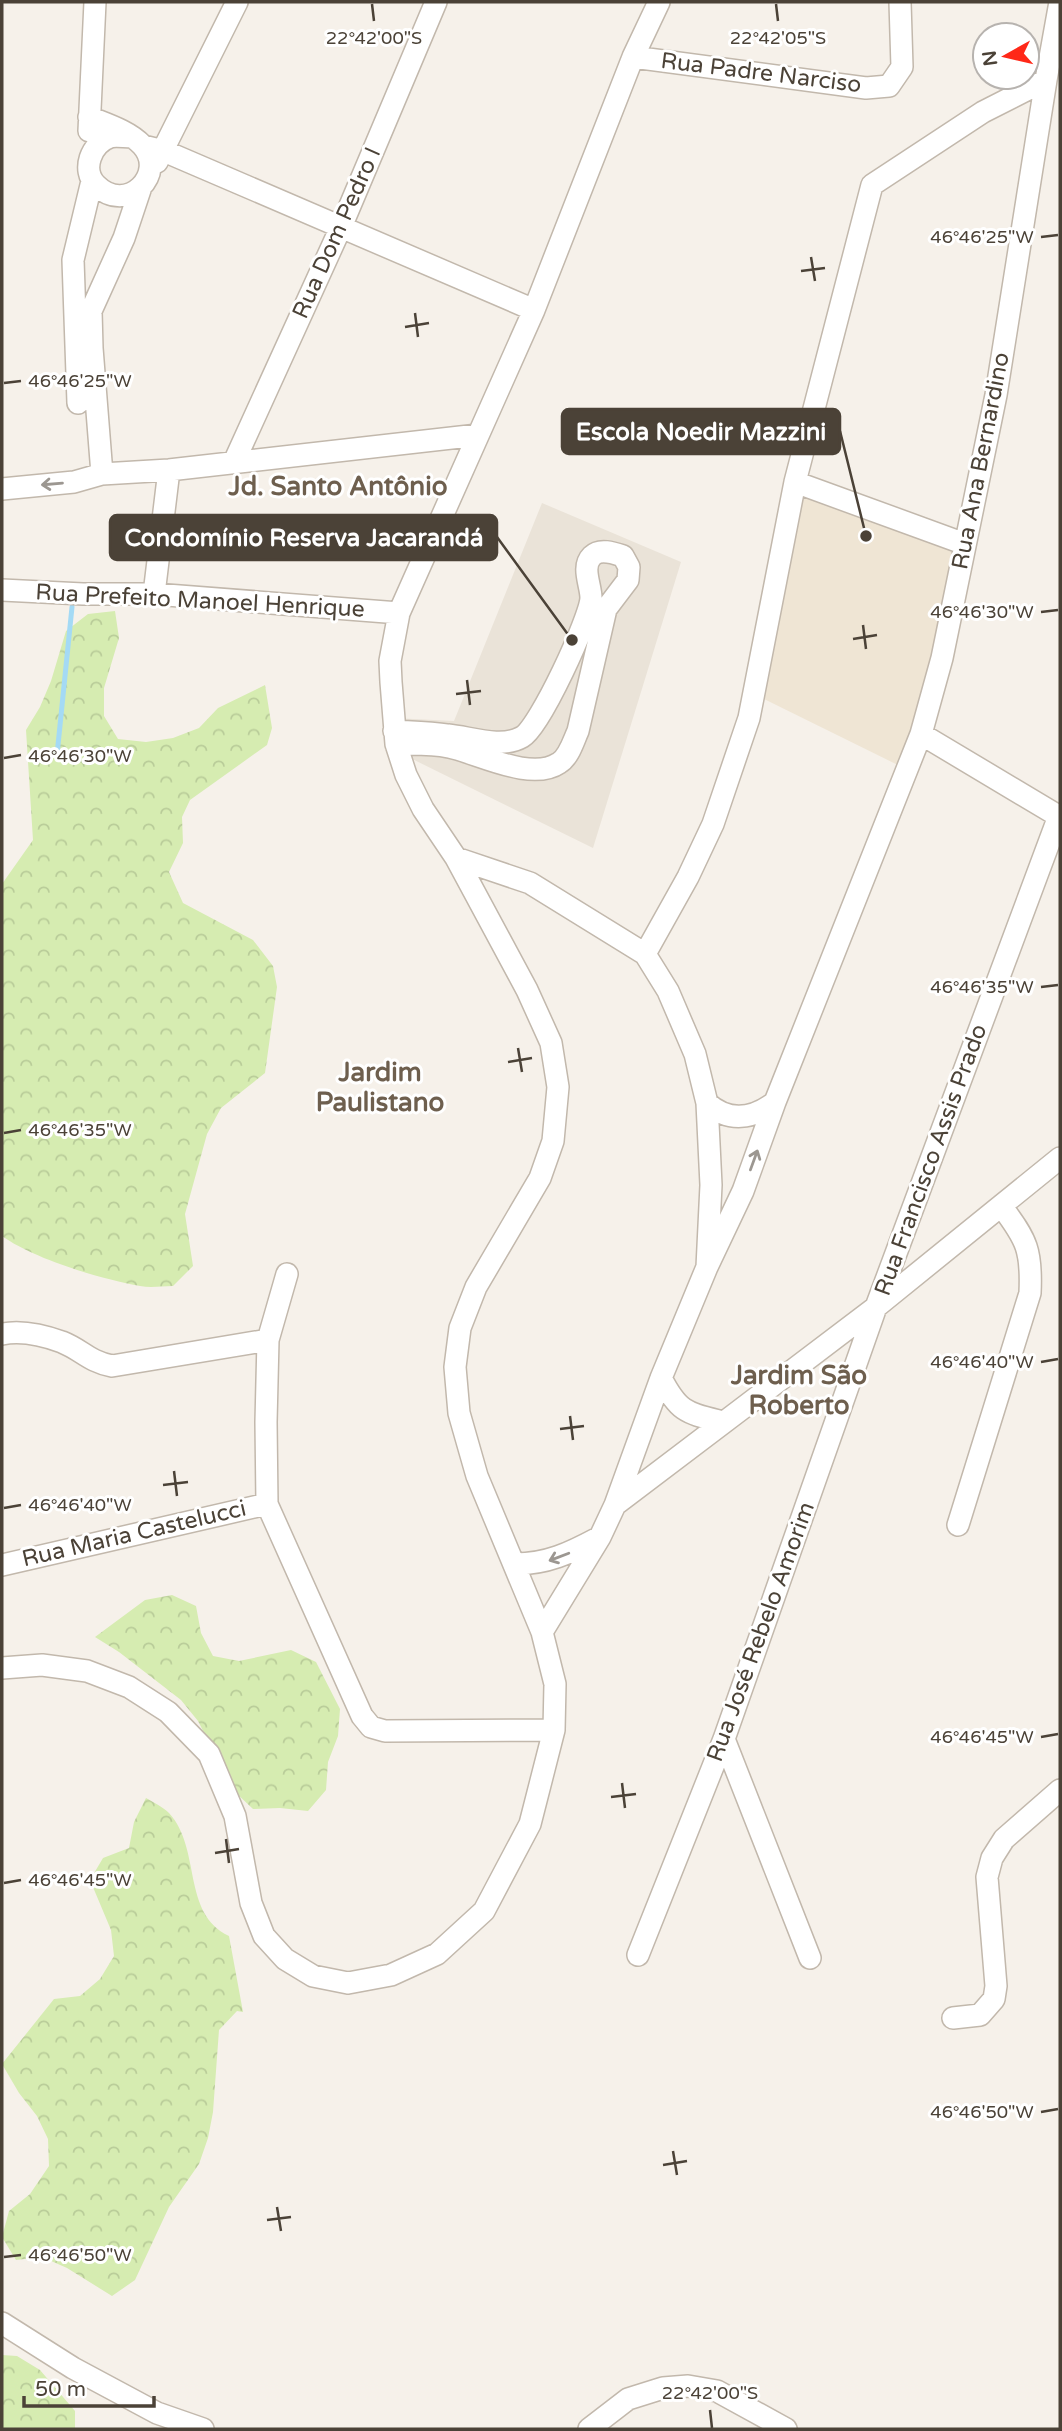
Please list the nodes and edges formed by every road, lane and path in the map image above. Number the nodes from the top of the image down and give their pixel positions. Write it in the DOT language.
graph roads {
  1 [pos="95,2"];
  2 [pos="237,2"];
  3 [pos="436,2"];
  4 [pos="659,2"];
  5 [pos="900,2"];
  6 [pos="1060,2"];
  7 [pos="633,57"];
  8 [pos="1046,80"];
  9 [pos="89,117"];
  10 [pos="137,142"];
  11 [pos="164,151"];
  12 [pos="95,179"];
  13 [pos="145,181"];
  14 [pos="341,227"];
  15 [pos="124,238"];
  16 [pos="534,310"];
  17 [pos="78,403"];
  18 [pos="478,435"];
  19 [pos="234,462"];
  20 [pos="169,470"];
  21 [pos="102,474"];
  22 [pos="795,482"];
  23 [pos="2,489"];
  24 [pos="965,544"];
  25 [pos="2,590"];
  26 [pos="154,594"];
  27 [pos="399,613"];
  28 [pos="921,734"];
  29 [pos="395,738"];
  30 [pos="522,738"];
  31 [pos="527,769"];
  32 [pos="1060,817"];
  33 [pos="456,858"];
  34 [pos="645,954"];
  35 [pos="775,1102"];
  36 [pos="706,1103"];
  37 [pos="1060,1158"];
  38 [pos="711,1185"];
  39 [pos="743,1191"];
  40 [pos="1002,1207"];
  41 [pos="706,1267"];
  42 [pos="288,1274"];
  43 [pos="876,1307"];
  44 [pos="2,1334"];
  45 [pos="268,1340"];
  46 [pos="661,1378"];
  47 [pos="723,1422"];
  48 [pos="267,1504"];
  49 [pos="615,1505"];
  50 [pos="958,1525"];
  51 [pos="600,1537"];
  52 [pos="515,1564"];
  53 [pos="2,1565"];
  54 [pos="542,1632"];
  55 [pos="2,1668"];
  56 [pos="554,1730"];
  57 [pos="724,1739"];
  58 [pos="1060,1790"];
  59 [pos="638,1955"];
  60 [pos="810,1958"];
  61 [pos="953,2018"];
  62 [pos="2,2323"];
  63 [pos="203,2429"];
  64 [pos="589,2429"];
  65 [pos="786,2429"];
  1 -- 9 [label="street"];
  2 -- 11 [label="street"];
  3 -- 14 [label="street, Rua Dom Pedro I"];
  4 -- 7 [label="street"];
  5 -- 7 [label="street, Rua Padre Narciso"];
  6 -- 8 [label="street, Rua Ana Bernardino"];
  7 -- 16 [label="street"];
  8 -- 22 [label="street"];
  8 -- 24 [label="street, Rua Ana Bernardino"];
  9 -- 10 [label="street"];
  9 -- 12 [label="street"];
  10 -- 11 [label="street"];
  10 -- 12 [label="street"];
  10 -- 13 [label="street"];
  11 -- 13 [label="street"];
  11 -- 14 [label="street"];
  12 -- 13 [label="street"];
  12 -- 15 [label="street"];
  12 -- 17 [label="street"];
  13 -- 15 [label="street"];
  14 -- 16 [label="street"];
  14 -- 19 [label="street, Rua Dom Pedro I"];
  15 -- 21 [label="street"];
  16 -- 18 [label="street"];
  18 -- 19 [label="street"];
  18 -- 27 [label="street"];
  19 -- 20 [label="street"];
  20 -- 21 [label="street"];
  20 -- 26 [label="street"];
  21 -- 23 [label="street, one-way"];
  22 -- 24 [label="street"];
  22 -- 34 [label="street"];
  24 -- 28 [label="street, Rua Ana Bernardino"];
  25 -- 26 [label="street, Rua Prefeito Manoel Henrique"];
  26 -- 27 [label="street, Rua Prefeito Manoel Henrique"];
  27 -- 29 [label="street"];
  28 -- 32 [label="street"];
  28 -- 35 [label="street, Rua Ana Bernardino"];
  29 -- 30 [label="street"];
  29 -- 31 [label="street"];
  29 -- 33 [label="street"];
  30 -- 31 [label="street"];
  30 -- 31 [label="street"];
  32 -- 43 [label="street, Rua Francisco Assis Prado"];
  33 -- 34 [label="street"];
  33 -- 52 [label="street"];
  34 -- 36 [label="street"];
  35 -- 36 [label="street"];
  39 -- 35 [label="street, Rua Ana Bernardino, one-way"];
  36 -- 38 [label="street"];
  37 -- 40 [label="street"];
  38 -- 39 [label="street"];
  38 -- 41 [label="street"];
  39 -- 41 [label="street, Rua Ana Bernardino"];
  40 -- 43 [label="street"];
  40 -- 50 [label="street"];
  41 -- 46 [label="street"];
  42 -- 45 [label="street"];
  43 -- 47 [label="street"];
  43 -- 57 [label="street, Rua José Rebelo Amorim"];
  44 -- 45 [label="street"];
  45 -- 48 [label="street"];
  46 -- 47 [label="street"];
  46 -- 49 [label="street"];
  47 -- 49 [label="street"];
  48 -- 53 [label="street, Rua Maria Castelucci"];
  48 -- 56 [label="street"];
  49 -- 51 [label="street"];
  51 -- 52 [label="street, one-way"];
  51 -- 54 [label="street"];
  52 -- 54 [label="street"];
  54 -- 56 [label="street"];
  55 -- 56 [label="street"];
  57 -- 59 [label="street, Rua José Rebelo Amorim"];
  57 -- 60 [label="street"];
  58 -- 61 [label="street"];
  62 -- 63 [label="street"];
  64 -- 65 [label="street"];
}
